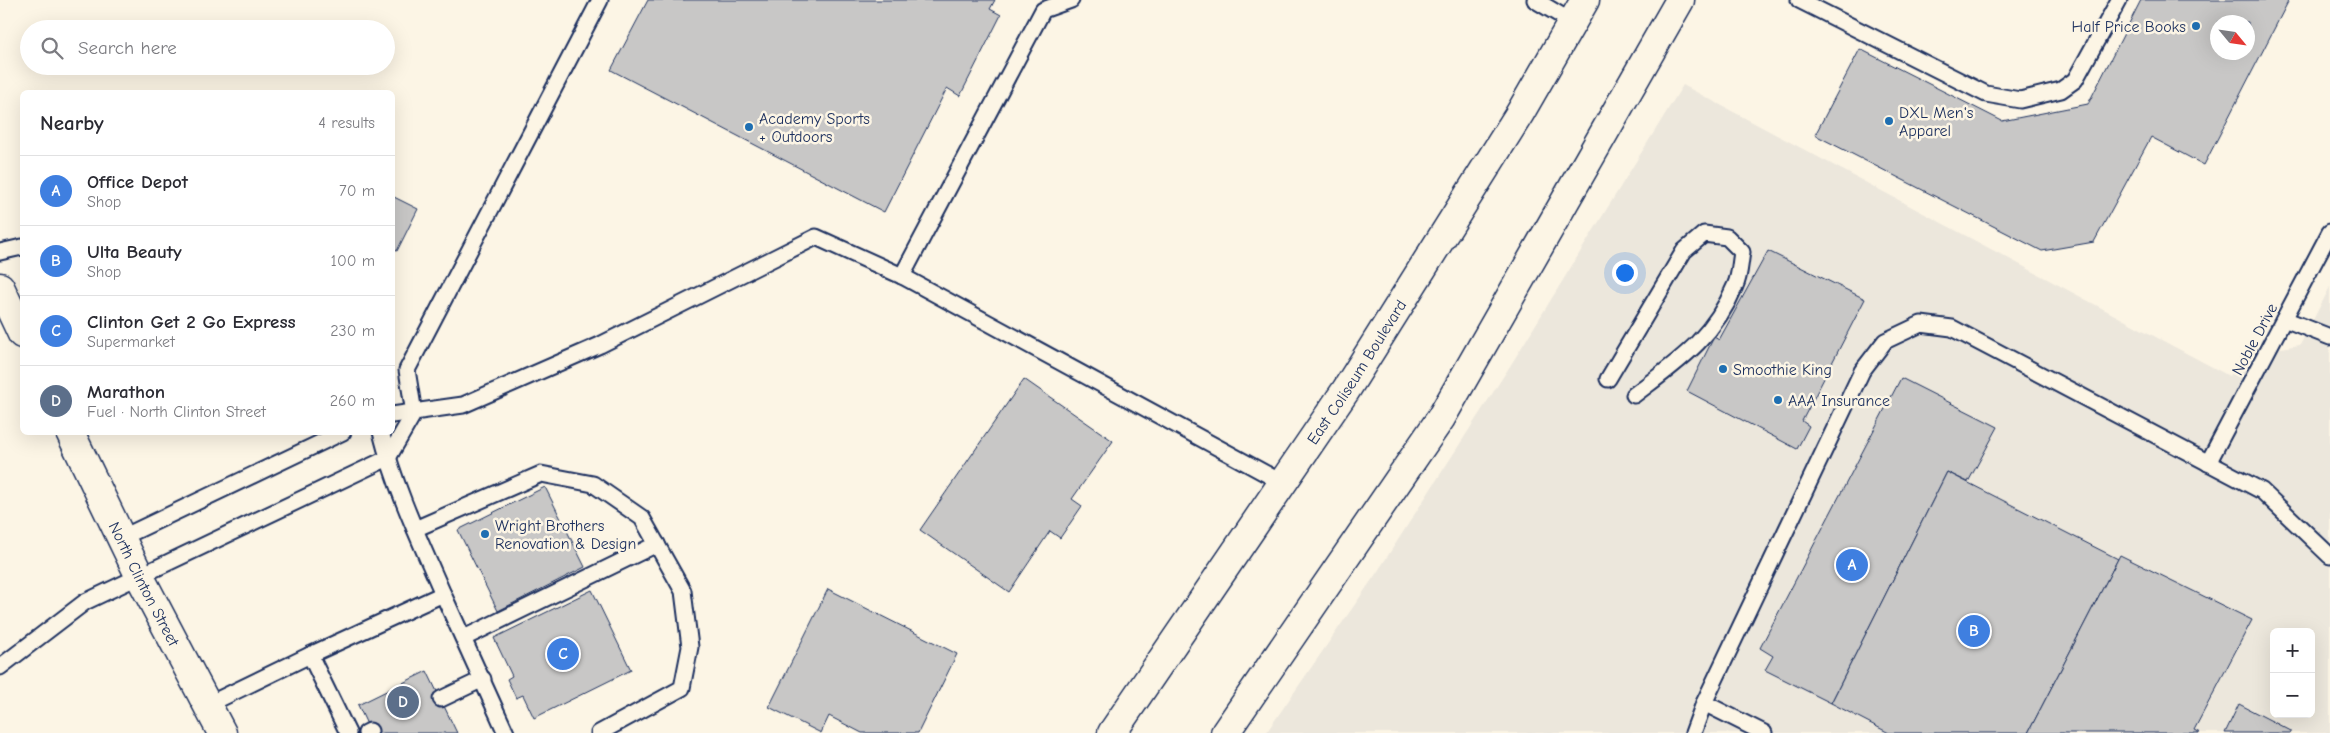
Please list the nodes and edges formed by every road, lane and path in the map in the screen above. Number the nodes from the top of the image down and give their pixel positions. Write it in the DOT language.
graph roads {
  1 [pos="600,0"];
  2 [pos="1071,0"];
  3 [pos="1535,0"];
  4 [pos="1680,0"];
  5 [pos="1799,0"];
  6 [pos="2118,0"];
  7 [pos="1579,11"];
  8 [pos="2330,232"];
  9 [pos="20,247"];
  10 [pos="0,252"];
  11 [pos="902,276"];
  12 [pos="0,287"];
  13 [pos="2284,320"];
  14 [pos="20,330"];
  15 [pos="2330,337"];
  16 [pos="1608,379"];
  17 [pos="1634,395"];
  18 [pos="414,413"];
  19 [pos="395,415"];
  20 [pos="71,435"];
  21 [pos="337,435"];
  22 [pos="382,435"];
  23 [pos="388,458"];
  24 [pos="2208,463"];
  25 [pos="1283,483"];
  26 [pos="415,529"];
  27 [pos="121,538"];
  28 [pos="657,544"];
  29 [pos="2330,556"];
  30 [pos="140,577"];
  31 [pos="443,594"];
  32 [pos="464,638"];
  33 [pos="310,655"];
  34 [pos="0,667"];
  35 [pos="482,679"];
  36 [pos="440,699"];
  37 [pos="1704,703"];
  38 [pos="207,705"];
  39 [pos="1120,727"];
  40 [pos="502,732"];
  41 [pos="222,733"];
  42 [pos="348,733"];
  43 [pos="599,733"];
  44 [pos="1225,733"];
  45 [pos="1693,733"];
  46 [pos="1764,733"];
  1 -- 18 [label="lane"];
  2 -- 11 [label="lane"];
  3 -- 7 [label="lane"];
  4 -- 44 [label="main road"];
  5 -- 6 [label="lane"];
  7 -- 25 [label="main road, East Coliseum Boulevard"];
  8 -- 13 [label="lane, Noble Drive"];
  9 -- 10 [label="lane"];
  11 -- 18 [label="lane"];
  11 -- 25 [label="lane"];
  12 -- 14 [label="main road"];
  13 -- 15 [label="lane"];
  13 -- 24 [label="lane, Noble Drive"];
  16 -- 17 [label="lane"];
  18 -- 19 [label="lane"];
  18 -- 23 [label="lane"];
  20 -- 27 [label="main road, North Clinton Street"];
  21 -- 27 [label="lane"];
  22 -- 23 [label="lane"];
  23 -- 26 [label="lane"];
  23 -- 30 [label="lane"];
  24 -- 29 [label="lane"];
  24 -- 37 [label="lane"];
  25 -- 39 [label="main road, East Coliseum Boulevard"];
  26 -- 28 [label="lane"];
  26 -- 31 [label="lane"];
  27 -- 30 [label="main road, North Clinton Street"];
  28 -- 32 [label="lane"];
  28 -- 43 [label="lane"];
  30 -- 34 [label="lane"];
  30 -- 38 [label="main road, North Clinton Street"];
  31 -- 32 [label="lane"];
  31 -- 33 [label="lane"];
  32 -- 35 [label="lane"];
  33 -- 38 [label="lane"];
  33 -- 42 [label="lane"];
  35 -- 36 [label="lane"];
  35 -- 40 [label="lane"];
  37 -- 45 [label="lane"];
  37 -- 46 [label="lane"];
  38 -- 41 [label="main road, North Clinton Street"];
}
